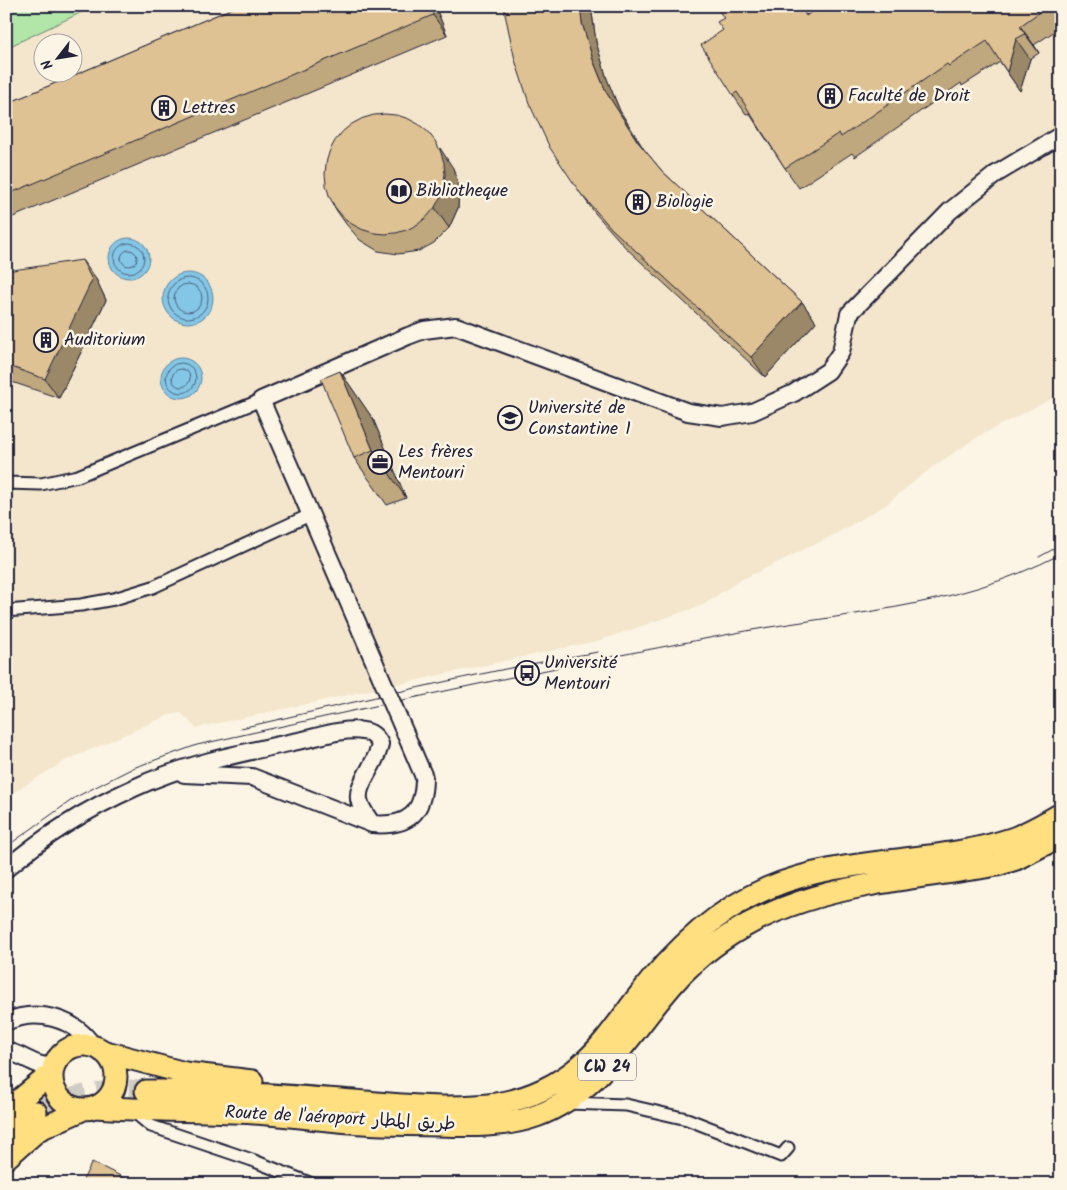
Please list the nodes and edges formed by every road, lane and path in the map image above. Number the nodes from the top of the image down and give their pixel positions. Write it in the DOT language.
graph roads {
  1 [pos="1061,135"];
  2 [pos="261,400"];
  3 [pos="6,483"];
  4 [pos="312,514"];
  5 [pos="6,611"];
  6 [pos="170,772"];
  7 [pos="1061,814"];
  8 [pos="372,824"];
  9 [pos="1061,836"];
  10 [pos="6,869"];
  11 [pos="6,1022"];
  12 [pos="97,1048"];
  13 [pos="6,1051"];
  14 [pos="53,1069"];
  15 [pos="141,1100"];
  16 [pos="564,1102"];
  17 [pos="481,1105"];
  18 [pos="90,1108"];
  19 [pos="6,1110"];
  20 [pos="36,1112"];
  21 [pos="6,1136"];
  22 [pos="788,1148"];
  23 [pos="6,1158"];
  24 [pos="312,1184"];
  1 -- 2 [label="street"];
  2 -- 3 [label="street"];
  2 -- 4 [label="street"];
  4 -- 5 [label="street"];
  4 -- 8 [label="street, bridge"];
  6 -- 8 [label="street"];
  6 -- 8 [label="street"];
  6 -- 10 [label="street"];
  7 -- 17 [label="highway, Route de l'aéroport طريق المطار / CW 24"];
  9 -- 16 [label="highway, Route de l'aéroport طريق المطار / CW 24"];
  11 -- 12 [label="street"];
  12 -- 14 [label="highway"];
  12 -- 17 [label="highway, CW 24"];
  12 -- 18 [label="highway"];
  13 -- 14 [label="street"];
  14 -- 18 [label="highway"];
  14 -- 19 [label="highway"];
  15 -- 16 [label="highway, Route de l'aéroport طريق المطار / CW 24"];
  15 -- 17 [label="highway, Route de l'aéroport طريق المطار / CW 24"];
  15 -- 18 [label="highway, Route de l'aéroport طريق المطار / CW 24"];
  15 -- 24 [label="street"];
  16 -- 22 [label="street"];
  18 -- 23 [label="highway, Route de l'aéroport طريق المطار / CW 24"];
  20 -- 21 [label="highway"];
}
